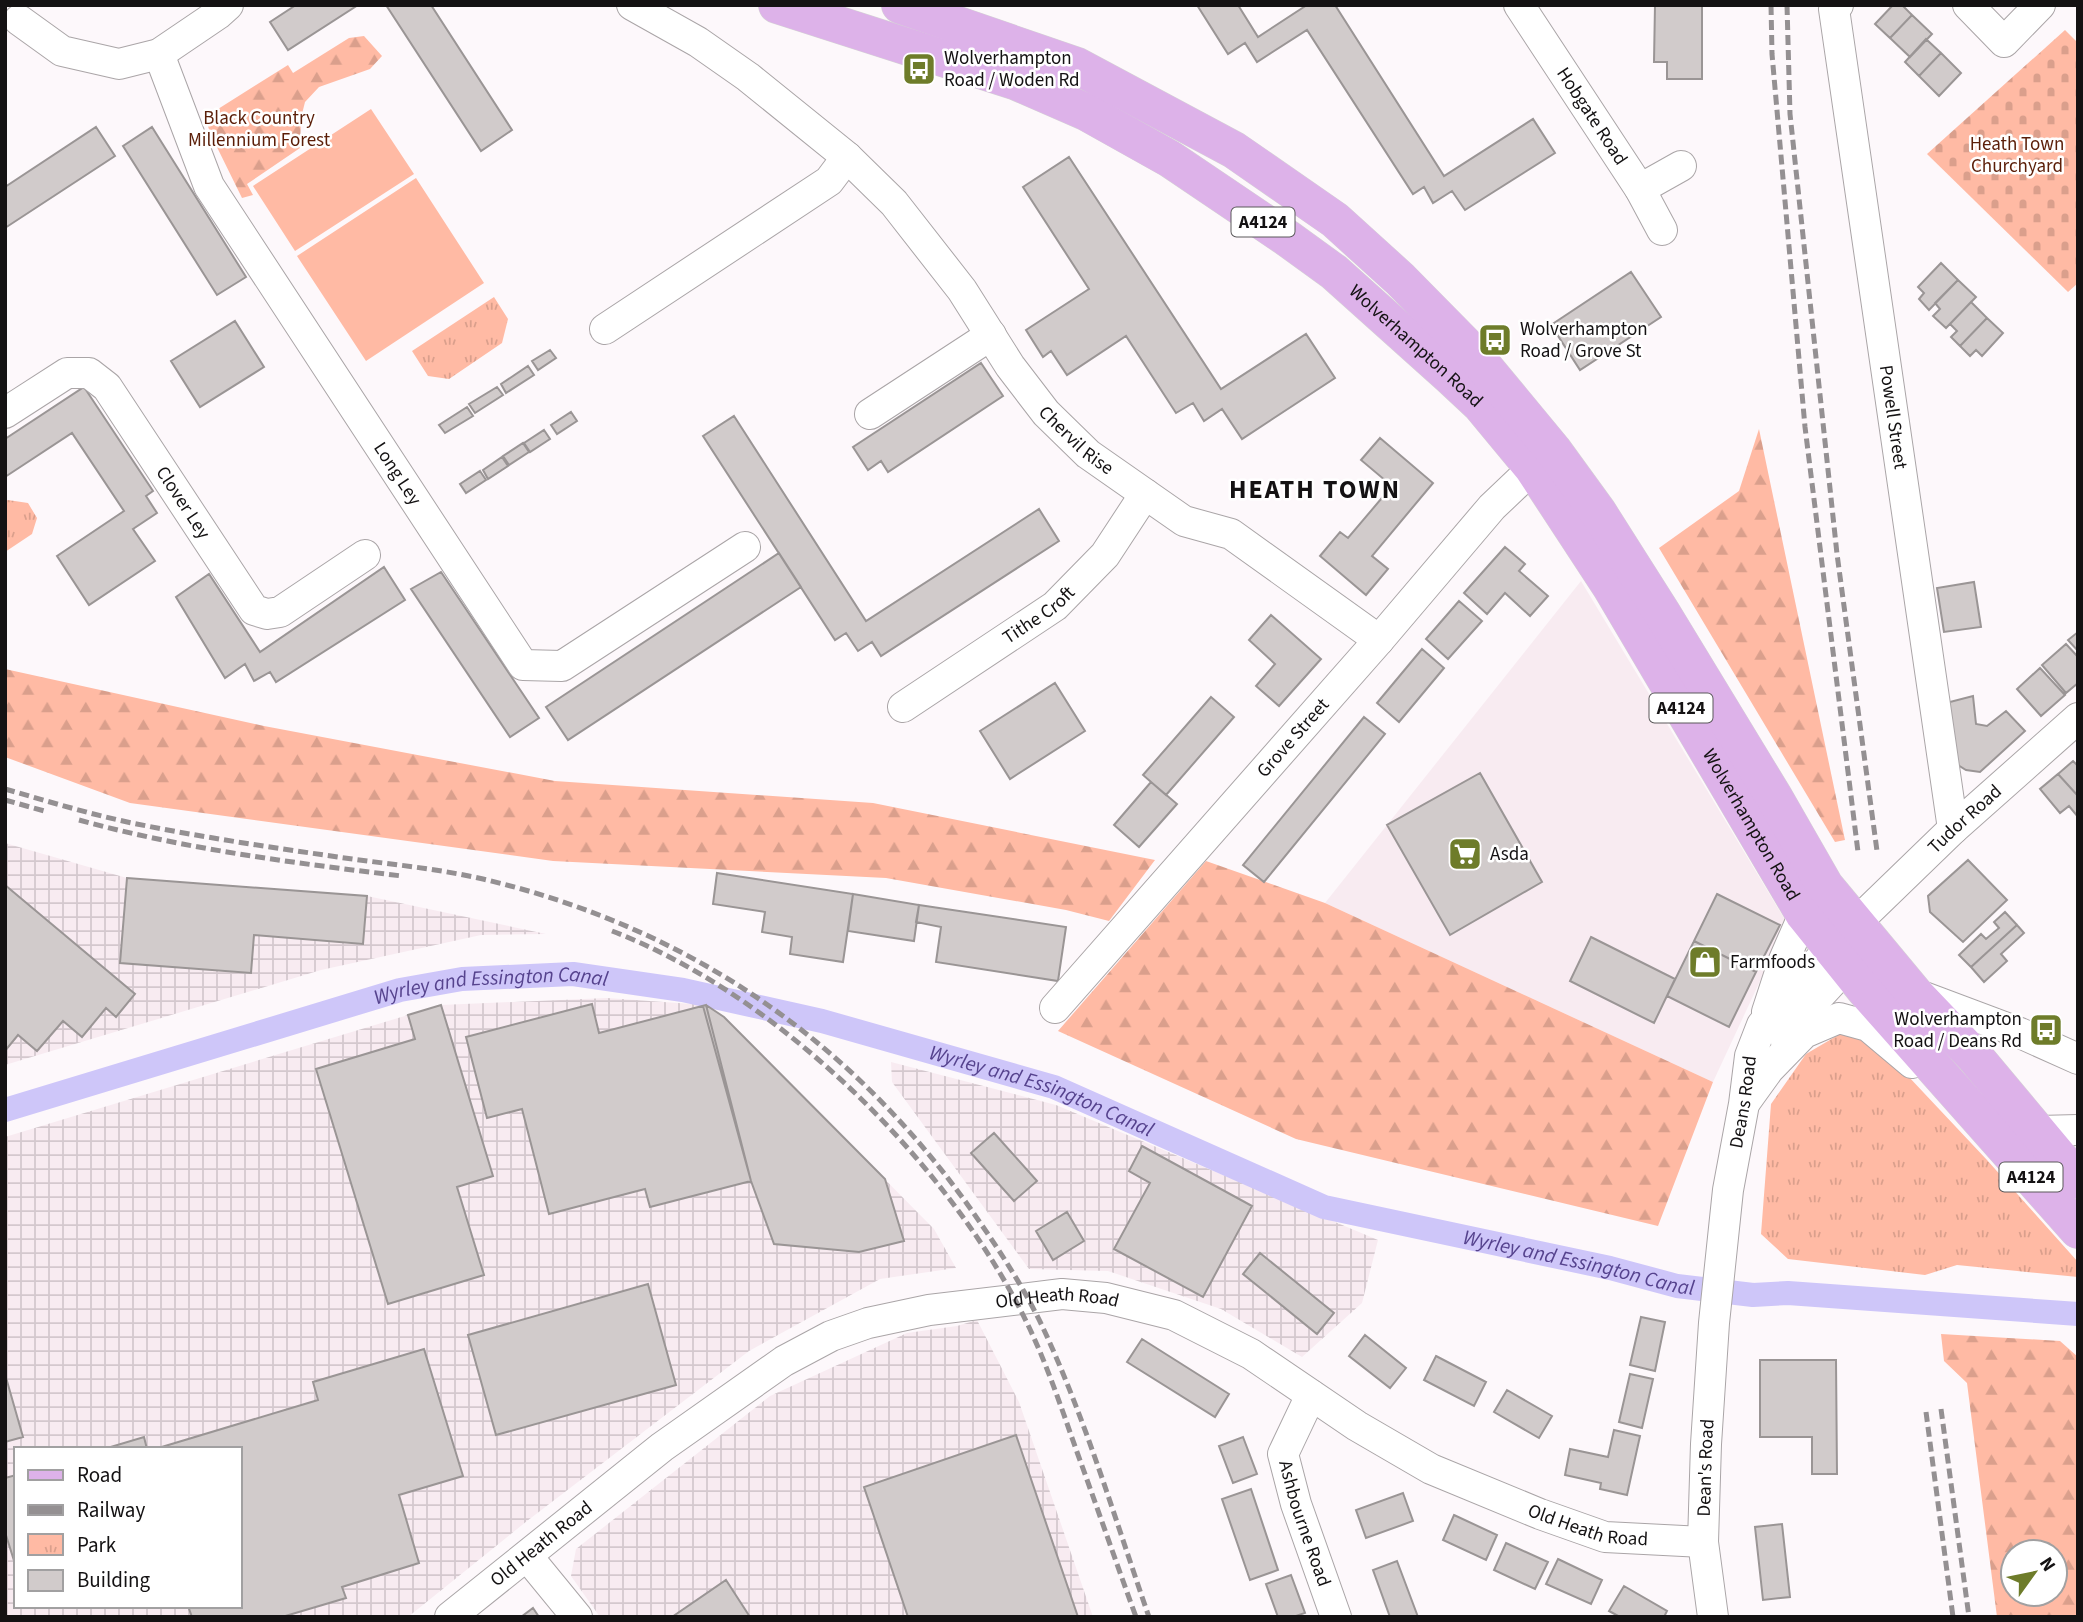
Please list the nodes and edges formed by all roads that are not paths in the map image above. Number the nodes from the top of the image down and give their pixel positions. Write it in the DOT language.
graph roads {
  1 [pos="228,5"];
  2 [pos="632,5"];
  3 [pos="777,5"];
  4 [pos="900,5"];
  5 [pos="1519,5"];
  6 [pos="1838,5"];
  7 [pos="1968,5"];
  8 [pos="2040,5"];
  9 [pos="19,22"];
  10 [pos="159,54"];
  11 [pos="847,157"];
  12 [pos="1681,166"];
  13 [pos="1640,190"];
  14 [pos="1662,230"];
  15 [pos="605,329"];
  16 [pos="991,335"];
  17 [pos="5,413"];
  18 [pos="870,414"];
  19 [pos="1543,459"];
  20 [pos="1145,494"];
  21 [pos="745,547"];
  22 [pos="365,555"];
  23 [pos="1379,640"];
  24 [pos="903,707"];
  25 [pos="2078,718"];
  26 [pos="1953,829"];
  27 [pos="1804,915"];
  28 [pos="1844,946"];
  29 [pos="1914,993"];
  30 [pos="1055,1008"];
  31 [pos="1762,1025"];
  32 [pos="2020,1033"];
  33 [pos="1975,1057"];
  34 [pos="2076,1059"];
  35 [pos="1769,1069"];
  36 [pos="1744,1104"];
  37 [pos="1973,1113"];
  38 [pos="2078,1130"];
  39 [pos="2039,1131"];
  40 [pos="2078,1180"];
  41 [pos="2078,1230"];
  42 [pos="1714,1318"];
  43 [pos="1311,1395"];
  44 [pos="1703,1542"];
  45 [pos="527,1556"];
  46 [pos="450,1617"];
  47 [pos="577,1617"];
  48 [pos="1336,1617"];
  49 [pos="1713,1617"];
  1 -- 10 [label="street"];
  2 -- 11 [label="street, Chervil Rise"];
  3 -- 19 [label="main road, Wolverhampton Road / A4124"];
  4 -- 19 [label="main road, Wolverhampton Road / A4124"];
  5 -- 13 [label="street, Hobgate Road"];
  6 -- 26 [label="street, Powell Street"];
  7 -- 8 [label="street"];
  9 -- 10 [label="street"];
  10 -- 21 [label="street, Long Ley"];
  11 -- 15 [label="street"];
  11 -- 16 [label="street, Chervil Rise"];
  12 -- 13 [label="street"];
  13 -- 14 [label="street, Hobgate Road"];
  16 -- 18 [label="street"];
  16 -- 20 [label="street, Chervil Rise"];
  17 -- 22 [label="street, Clover Ley"];
  19 -- 23 [label="street, Grove Street"];
  19 -- 27 [label="main road, Wolverhampton Road / A4124"];
  19 -- 28 [label="main road, Wolverhampton Road / A4124"];
  20 -- 23 [label="street, Chervil Rise"];
  20 -- 24 [label="street, Tithe Croft"];
  23 -- 30 [label="street, Grove Street"];
  25 -- 26 [label="street, Tudor Road"];
  26 -- 28 [label="street, Tudor Road"];
  27 -- 28 [label="main road, Wolverhampton Road / A4124"];
  27 -- 31 [label="street"];
  28 -- 29 [label="main road, Wolverhampton Road / A4124"];
  28 -- 31 [label="street, Deans Road"];
  28 -- 35 [label="street"];
  28 -- 37 [label="main road, A4124"];
  29 -- 32 [label="street, Wolverhampton Road"];
  29 -- 33 [label="main road, Wolverhampton Road / A4124"];
  31 -- 36 [label="street, Deans Road"];
  32 -- 33 [label="street"];
  32 -- 34 [label="street, Wolverhampton Road"];
  33 -- 39 [label="main road, Wolverhampton Road / A4124"];
  35 -- 36 [label="street"];
  35 -- 37 [label="street"];
  36 -- 42 [label="street, Deans Road"];
  37 -- 39 [label="street"];
  37 -- 41 [label="main road, A4124"];
  38 -- 39 [label="street"];
  39 -- 40 [label="main road, A4124"];
  42 -- 44 [label="street, Dean's Road"];
  43 -- 44 [label="street, Old Heath Road"];
  43 -- 45 [label="street, Old Heath Road"];
  43 -- 48 [label="street, Ashbourne Road"];
  44 -- 49 [label="street, Dean's Road"];
  45 -- 46 [label="street, Old Heath Road"];
  45 -- 47 [label="street"];
}
